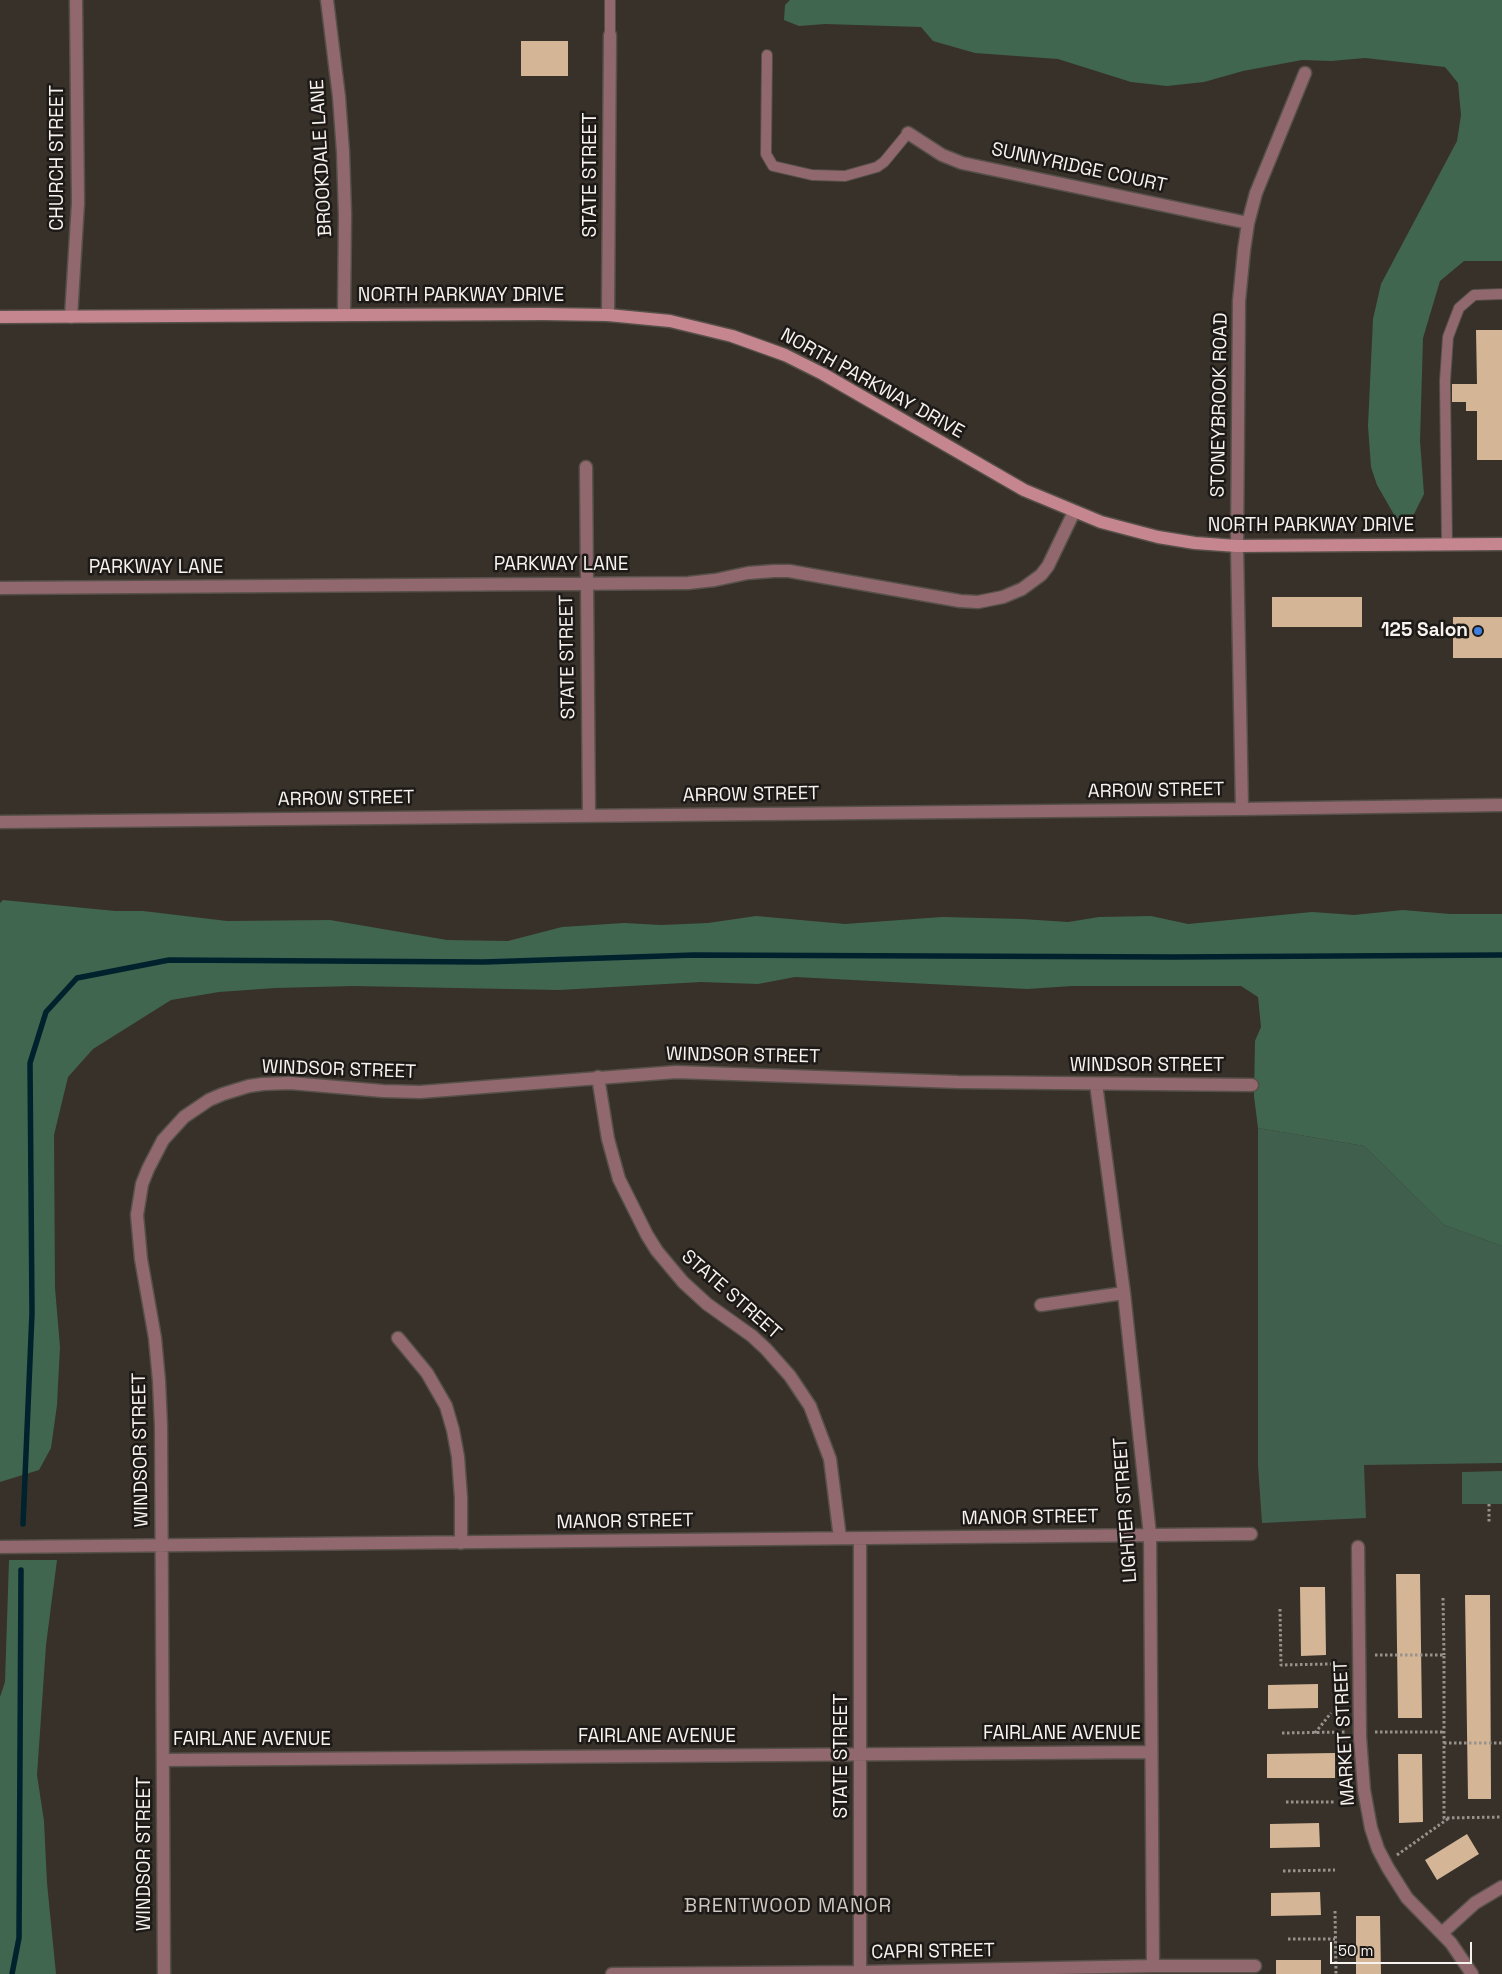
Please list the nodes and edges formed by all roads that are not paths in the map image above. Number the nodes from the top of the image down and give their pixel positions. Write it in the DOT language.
graph roads {
  1 [pos="76,0"];
  2 [pos="327,0"];
  3 [pos="610,0"];
  4 [pos="610,35"];
  5 [pos="767,55"];
  6 [pos="1305,73"];
  7 [pos="908,133"];
  8 [pos="1248,223"];
  9 [pos="1502,294"];
  10 [pos="344,315"];
  11 [pos="608,315"];
  12 [pos="0,317"];
  13 [pos="71,317"];
  14 [pos="586,467"];
  15 [pos="1074,512"];
  16 [pos="1502,544"];
  17 [pos="1447,545"];
  18 [pos="1237,546"];
  19 [pos="586,584"];
  20 [pos="0,588"];
  21 [pos="1502,805"];
  22 [pos="1242,809"];
  23 [pos="589,815"];
  24 [pos="0,822"];
  25 [pos="598,1077"];
  26 [pos="1096,1084"];
  27 [pos="1252,1085"];
  28 [pos="1124,1293"];
  29 [pos="1041,1305"];
  30 [pos="398,1338"];
  31 [pos="1251,1534"];
  32 [pos="1150,1535"];
  33 [pos="840,1538"];
  34 [pos="860,1539"];
  35 [pos="461,1543"];
  36 [pos="161,1546"];
  37 [pos="1358,1546"];
  38 [pos="0,1547"];
  39 [pos="1151,1752"];
  40 [pos="861,1754"];
  41 [pos="164,1760"];
  42 [pos="1502,1887"];
  43 [pos="1442,1933"];
  44 [pos="1153,1966"];
  45 [pos="1255,1966"];
  46 [pos="860,1973"];
  47 [pos="164,1974"];
  48 [pos="612,1974"];
  49 [pos="1472,1974"];
  1 -- 13 [label="street, CHURCH STREET"];
  2 -- 10 [label="street, BROOKDALE LANE"];
  3 -- 4 [label="lane"];
  4 -- 11 [label="street, STATE STREET"];
  5 -- 7 [label="lane"];
  6 -- 8 [label="street, STONEYBROOK ROAD"];
  7 -- 8 [label="street, SUNNYRIDGE COURT"];
  8 -- 18 [label="street, STONEYBROOK ROAD"];
  9 -- 17 [label="lane"];
  10 -- 11 [label="main road, NORTH PARKWAY DRIVE"];
  10 -- 13 [label="main road, NORTH PARKWAY DRIVE"];
  11 -- 15 [label="main road, NORTH PARKWAY DRIVE"];
  12 -- 13 [label="main road, NORTH PARKWAY DRIVE"];
  14 -- 19 [label="street, STATE STREET"];
  15 -- 18 [label="main road, NORTH PARKWAY DRIVE"];
  15 -- 19 [label="street, PARKWAY LANE"];
  16 -- 17 [label="main road, NORTH PARKWAY DRIVE"];
  17 -- 18 [label="main road, NORTH PARKWAY DRIVE"];
  18 -- 22 [label="street, STONEYBROOK ROAD"];
  19 -- 20 [label="street, PARKWAY LANE"];
  19 -- 23 [label="street, STATE STREET"];
  21 -- 22 [label="street, ARROW STREET"];
  22 -- 23 [label="street, ARROW STREET"];
  23 -- 24 [label="street, ARROW STREET"];
  25 -- 26 [label="street, WINDSOR STREET"];
  25 -- 33 [label="street, STATE STREET"];
  25 -- 36 [label="street, WINDSOR STREET"];
  26 -- 27 [label="street, WINDSOR STREET"];
  26 -- 28 [label="street, LIGHTER STREET"];
  28 -- 29 [label="street"];
  28 -- 32 [label="street, LIGHTER STREET"];
  30 -- 35 [label="street"];
  31 -- 32 [label="street, MANOR STREET"];
  32 -- 34 [label="street, MANOR STREET"];
  32 -- 39 [label="street, LIGHTER STREET"];
  33 -- 34 [label="street, MANOR STREET"];
  33 -- 35 [label="street, MANOR STREET"];
  34 -- 40 [label="street, STATE STREET"];
  35 -- 36 [label="street, MANOR STREET"];
  36 -- 38 [label="street, MANOR STREET"];
  36 -- 41 [label="street, WINDSOR STREET"];
  37 -- 43 [label="street, MARKET STREET"];
  39 -- 40 [label="street, FAIRLANE AVENUE"];
  39 -- 44 [label="street, LIGHTER STREET"];
  40 -- 41 [label="street, FAIRLANE AVENUE"];
  40 -- 46 [label="street, STATE STREET"];
  41 -- 47 [label="street, WINDSOR STREET"];
  42 -- 43 [label="street"];
  43 -- 49 [label="street, MARKET STREET"];
  44 -- 45 [label="street, CAPRI STREET"];
  44 -- 46 [label="street, CAPRI STREET"];
  46 -- 48 [label="street, CAPRI STREET"];
}
